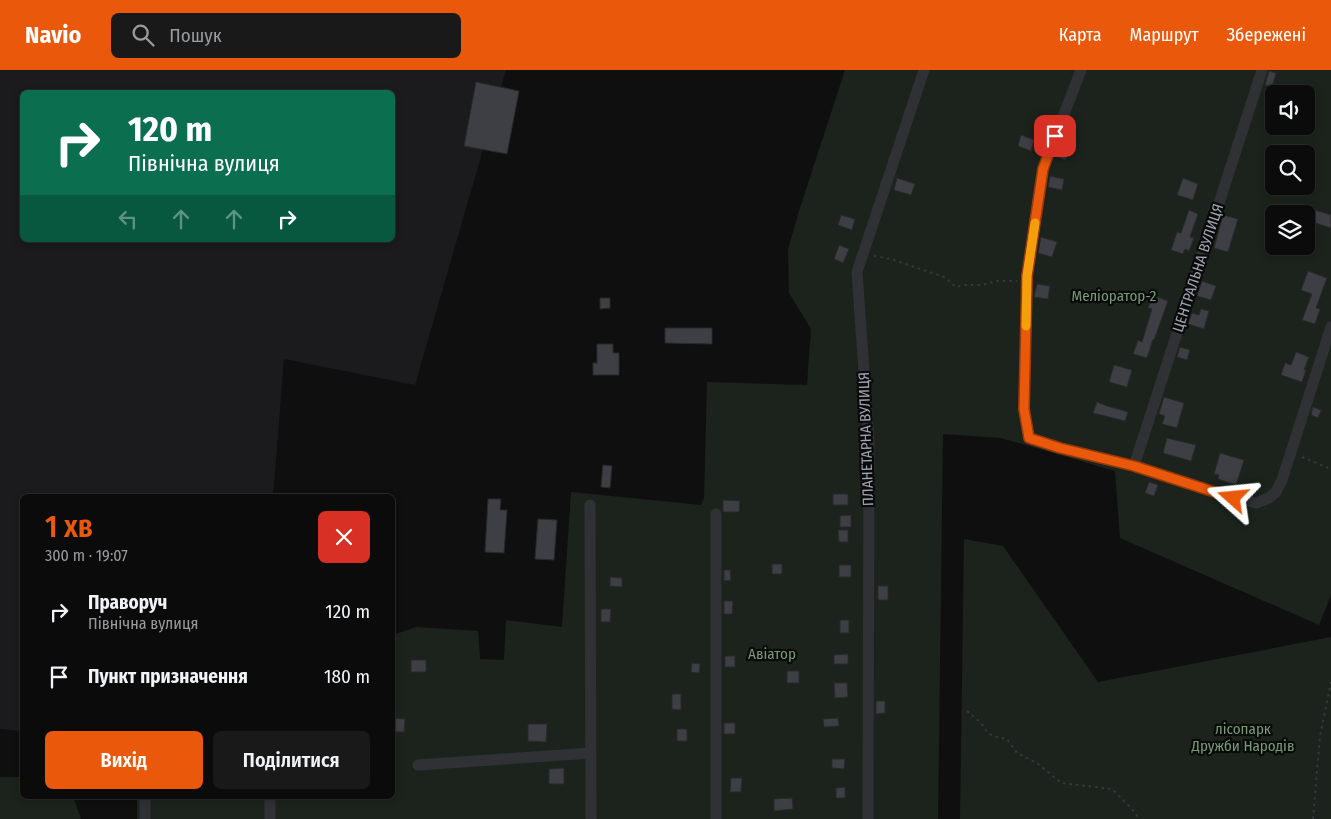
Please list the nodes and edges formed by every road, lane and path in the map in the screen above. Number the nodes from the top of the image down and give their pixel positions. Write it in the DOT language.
graph roads {
  1 [pos="924,70"];
  2 [pos="1081,70"];
  3 [pos="1262,70"];
  4 [pos="864,251"];
  5 [pos="1027,280"];
  6 [pos="1331,327"];
  7 [pos="1291,451"];
  8 [pos="1134,466"];
  9 [pos="1331,468"];
  10 [pos="590,505"];
  11 [pos="716,514"];
  12 [pos="1331,682"];
  13 [pos="967,711"];
  14 [pos="591,753"];
  15 [pos="418,765"];
  16 [pos="145,799"];
  17 [pos="270,799"];
  18 [pos="145,819"];
  19 [pos="270,819"];
  20 [pos="591,819"];
  21 [pos="716,819"];
  22 [pos="868,819"];
  23 [pos="1139,819"];
  24 [pos="1313,819"];
  1 -- 4 [label="street, ПЛАНЕТАРНА ВУЛИЦЯ"];
  2 -- 5 [label="street"];
  3 -- 8 [label="street, ЦЕНТРАЛЬНА ВУЛИЦЯ"];
  4 -- 5 [label="path"];
  4 -- 22 [label="street, ПЛАНЕТАРНА ВУЛИЦЯ"];
  5 -- 8 [label="street"];
  6 -- 7 [label="street"];
  7 -- 8 [label="street"];
  7 -- 9 [label="path"];
  10 -- 14 [label="street"];
  11 -- 21 [label="street"];
  12 -- 24 [label="path"];
  13 -- 23 [label="path"];
  14 -- 15 [label="street"];
  14 -- 20 [label="street"];
  16 -- 18 [label="street"];
  17 -- 19 [label="street"];
}
